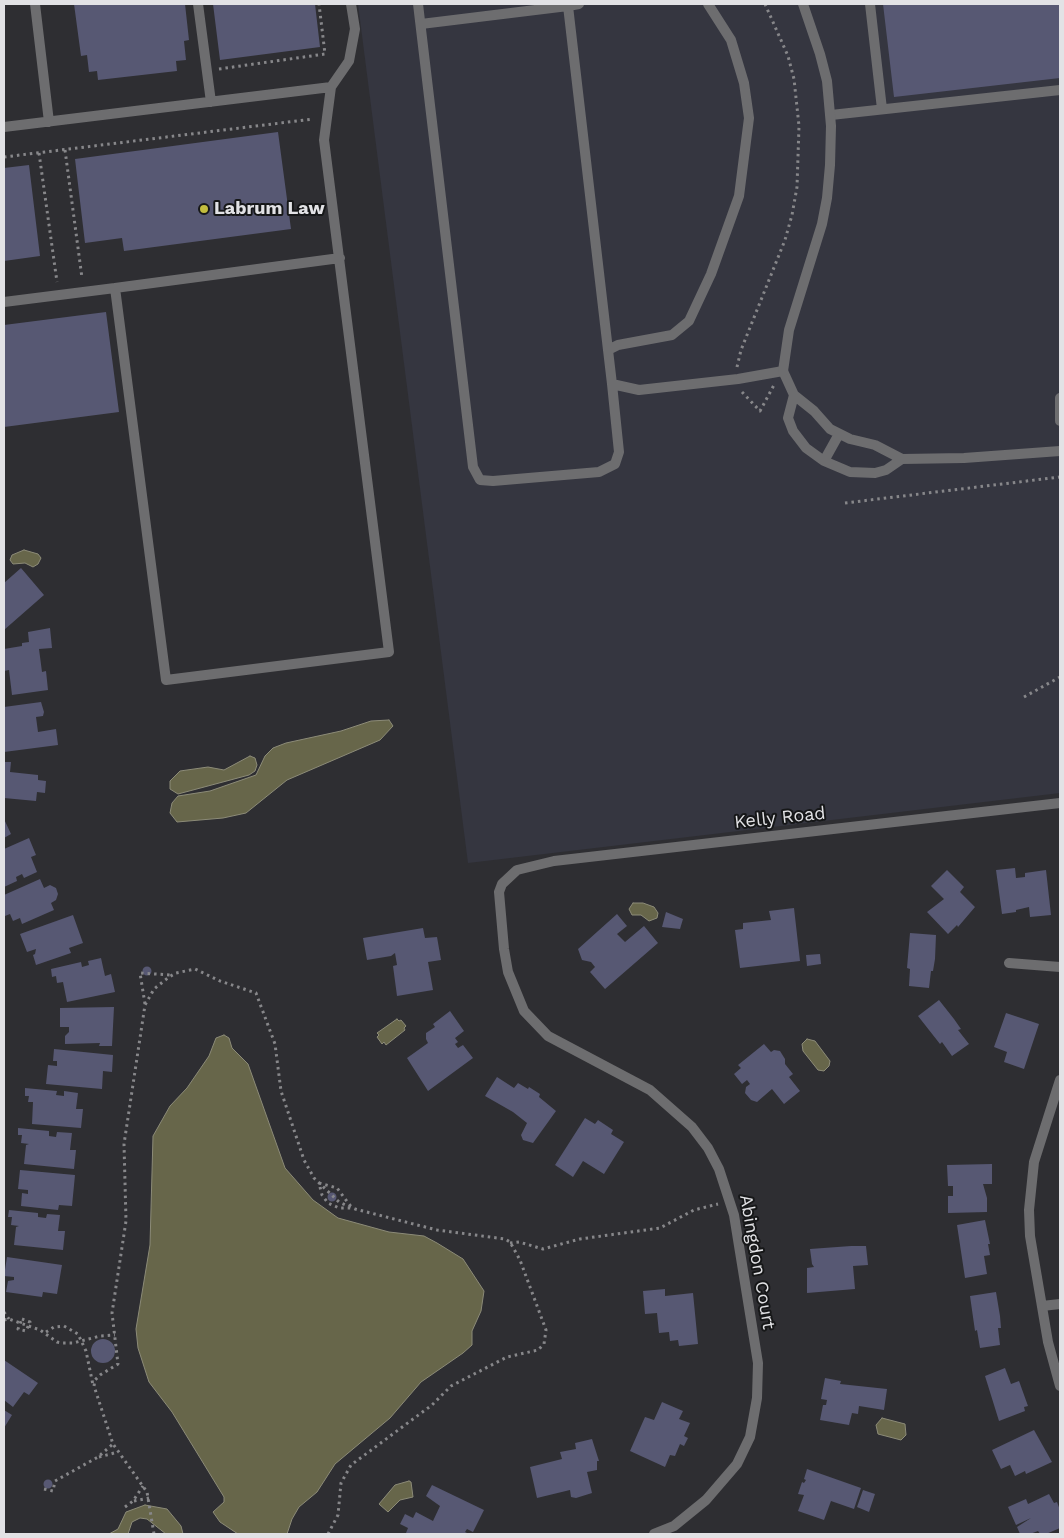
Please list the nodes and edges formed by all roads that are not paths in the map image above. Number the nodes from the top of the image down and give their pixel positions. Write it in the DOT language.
graph roads {
  1 [pos="35,4"];
  2 [pos="198,4"];
  3 [pos="351,4"];
  4 [pos="418,4"];
  5 [pos="579,4"];
  6 [pos="708,4"];
  7 [pos="803,4"];
  8 [pos="870,4"];
  9 [pos="568,5"];
  10 [pos="513,8"];
  11 [pos="421,24"];
  12 [pos="331,87"];
  13 [pos="1060,90"];
  14 [pos="211,102"];
  15 [pos="882,110"];
  16 [pos="830,115"];
  17 [pos="49,122"];
  18 [pos="4,127"];
  19 [pos="340,258"];
  20 [pos="115,288"];
  21 [pos="4,302"];
  22 [pos="608,350"];
  23 [pos="783,371"];
  24 [pos="612,384"];
  25 [pos="794,395"];
  26 [pos="1060,398"];
  27 [pos="1060,421"];
  28 [pos="839,434"];
  29 [pos="1060,451"];
  30 [pos="902,459"];
  31 [pos="824,461"];
  32 [pos="1060,803"];
  33 [pos="507,876"];
  34 [pos="1009,963"];
  35 [pos="1060,967"];
  36 [pos="1060,1080"];
  37 [pos="1060,1304"];
  38 [pos="1042,1306"];
  39 [pos="1060,1386"];
  40 [pos="654,1534"];
  1 -- 17 [label="street"];
  2 -- 14 [label="street"];
  3 -- 12 [label="street"];
  4 -- 11 [label="street"];
  5 -- 9 [label="street"];
  6 -- 22 [label="street"];
  7 -- 16 [label="street"];
  8 -- 15 [label="street"];
  9 -- 10 [label="street"];
  9 -- 22 [label="street"];
  10 -- 11 [label="street"];
  11 -- 24 [label="street"];
  12 -- 14 [label="street"];
  12 -- 19 [label="street"];
  13 -- 15 [label="street"];
  14 -- 17 [label="street"];
  15 -- 16 [label="street"];
  16 -- 23 [label="street"];
  17 -- 18 [label="street"];
  19 -- 20 [label="street"];
  19 -- 20 [label="street"];
  20 -- 21 [label="street"];
  22 -- 24 [label="street"];
  23 -- 24 [label="street"];
  23 -- 25 [label="street"];
  25 -- 28 [label="street"];
  25 -- 31 [label="street"];
  26 -- 27 [label="street"];
  28 -- 30 [label="street"];
  28 -- 31 [label="street"];
  29 -- 30 [label="street"];
  30 -- 31 [label="street"];
  32 -- 33 [label="street, Kelly Road"];
  33 -- 40 [label="street, Abingdon Court"];
  34 -- 35 [label="street"];
  36 -- 38 [label="street"];
  37 -- 38 [label="street"];
  38 -- 39 [label="street"];
}
